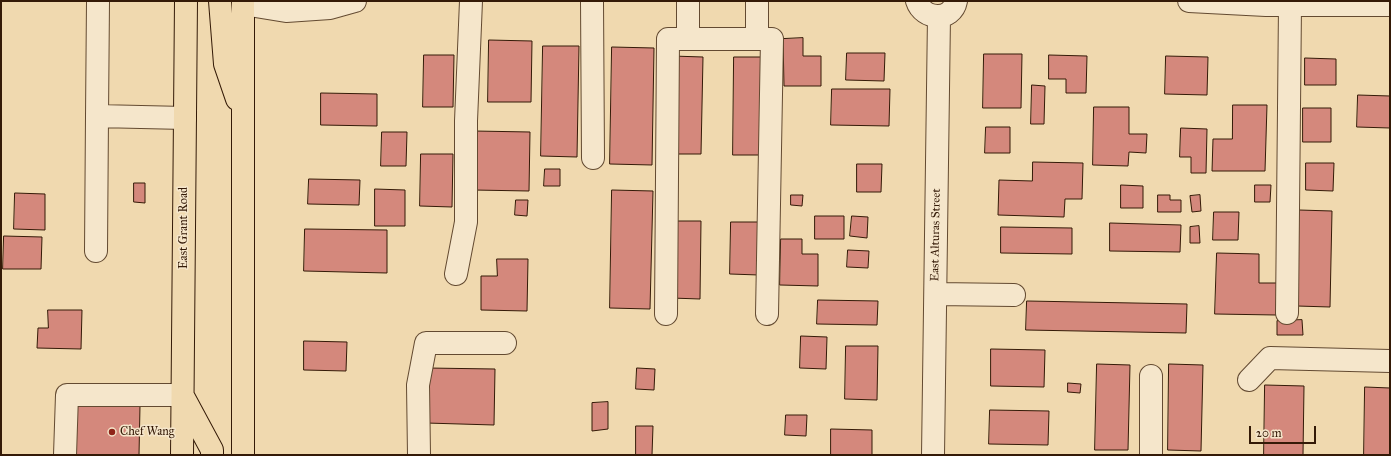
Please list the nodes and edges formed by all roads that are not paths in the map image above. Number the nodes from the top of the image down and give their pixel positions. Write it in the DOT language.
graph roads {
  1 [pos="98,1"];
  2 [pos="186,1"];
  3 [pos="220,1"];
  4 [pos="355,1"];
  5 [pos="471,1"];
  6 [pos="592,1"];
  7 [pos="688,1"];
  8 [pos="757,1"];
  9 [pos="917,1"];
  10 [pos="956,1"];
  11 [pos="1189,1"];
  12 [pos="243,2"];
  13 [pos="1266,3"];
  14 [pos="1290,5"];
  15 [pos="1390,5"];
  16 [pos="939,16"];
  17 [pos="688,39"];
  18 [pos="757,39"];
  19 [pos="243,115"];
  20 [pos="97,116"];
  21 [pos="185,118"];
  22 [pos="593,158"];
  23 [pos="96,251"];
  24 [pos="456,274"];
  25 [pos="936,294"];
  26 [pos="1014,295"];
  27 [pos="1287,313"];
  28 [pos="666,314"];
  29 [pos="766,314"];
  30 [pos="505,343"];
  31 [pos="1390,361"];
  32 [pos="1151,376"];
  33 [pos="1249,380"];
  34 [pos="182,395"];
  35 [pos="65,455"];
  36 [pos="182,455"];
  37 [pos="212,455"];
  38 [pos="243,455"];
  39 [pos="419,455"];
  40 [pos="933,455"];
  41 [pos="1151,455"];
  1 -- 20 [label="street"];
  2 -- 21 [label="main road, East Grant Road"];
  3 -- 19 [label="main road"];
  4 -- 12 [label="street"];
  5 -- 24 [label="street"];
  6 -- 22 [label="street"];
  7 -- 17 [label="street"];
  8 -- 18 [label="street"];
  9 -- 16 [label="street"];
  10 -- 16 [label="street"];
  11 -- 13 [label="street"];
  12 -- 19 [label="main road"];
  13 -- 14 [label="street"];
  14 -- 15 [label="street"];
  14 -- 27 [label="street"];
  16 -- 25 [label="street, East Alturas Street"];
  17 -- 18 [label="street"];
  17 -- 28 [label="street"];
  18 -- 29 [label="street"];
  19 -- 38 [label="main road"];
  20 -- 21 [label="street"];
  20 -- 23 [label="street"];
  21 -- 34 [label="main road, East Grant Road"];
  25 -- 26 [label="street"];
  25 -- 40 [label="street, East Alturas Street"];
  30 -- 39 [label="street"];
  31 -- 33 [label="street"];
  32 -- 41 [label="street"];
  34 -- 35 [label="street"];
  34 -- 36 [label="main road, East Grant Road"];
  34 -- 37 [label="main road"];
}
